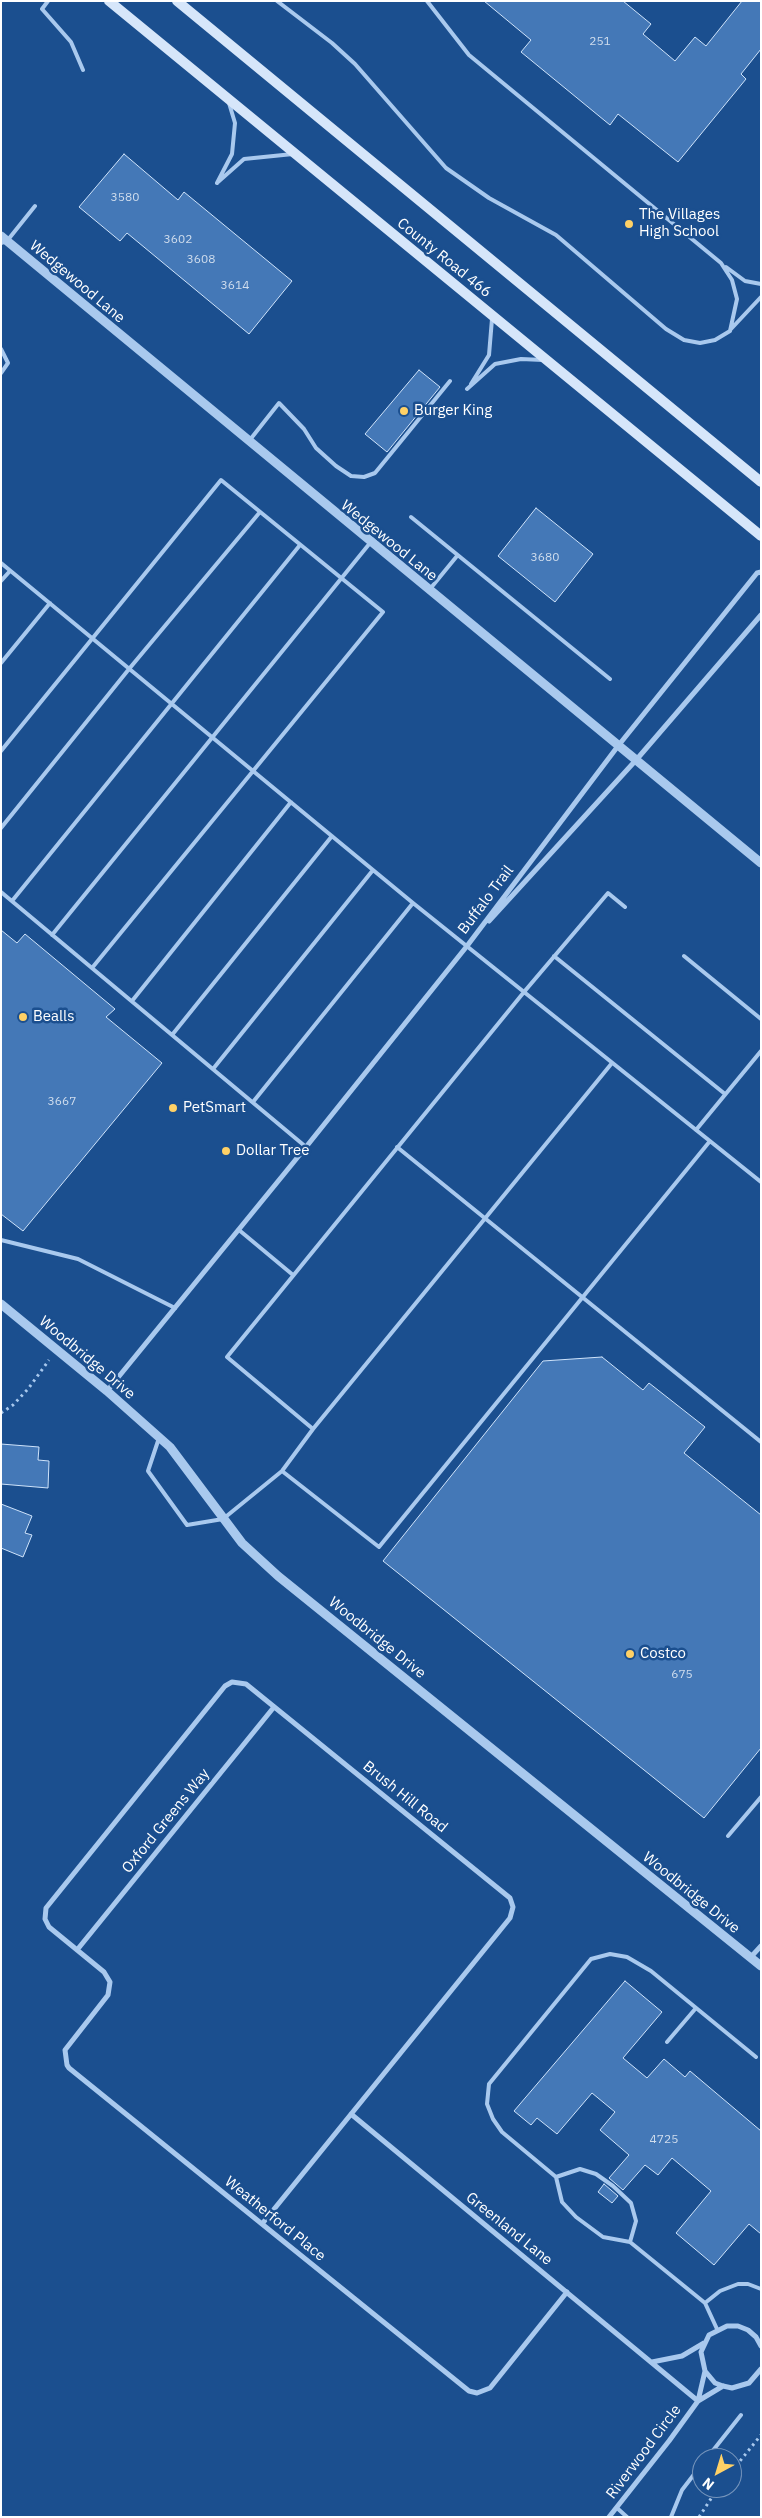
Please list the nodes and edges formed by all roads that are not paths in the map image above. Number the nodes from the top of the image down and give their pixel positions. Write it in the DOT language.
graph roads {
  1 [pos="48,1"];
  2 [pos="109,1"];
  3 [pos="177,1"];
  4 [pos="277,1"];
  5 [pos="427,1"];
  6 [pos="83,70"];
  7 [pos="228,98"];
  8 [pos="294,154"];
  9 [pos="35,206"];
  10 [pos="3,240"];
  11 [pos="721,263"];
  12 [pos="761,284"];
  13 [pos="761,296"];
  14 [pos="492,316"];
  15 [pos="730,331"];
  16 [pos="1,349"];
  17 [pos="544,360"];
  18 [pos="1,373"];
  19 [pos="450,381"];
  20 [pos="248,442"];
  21 [pos="761,482"];
  22 [pos="260,512"];
  23 [pos="411,517"];
  24 [pos="761,536"];
  25 [pos="370,543"];
  26 [pos="300,545"];
  27 [pos="457,556"];
  28 [pos="1,563"];
  29 [pos="10,570"];
  30 [pos="761,572"];
  31 [pos="342,578"];
  32 [pos="1,581"];
  33 [pos="428,591"];
  34 [pos="50,603"];
  35 [pos="761,615"];
  36 [pos="92,638"];
  37 [pos="1,663"];
  38 [pos="129,669"];
  39 [pos="610,679"];
  40 [pos="171,703"];
  41 [pos="211,736"];
  42 [pos="618,746"];
  43 [pos="1,751"];
  44 [pos="637,759"];
  45 [pos="252,770"];
  46 [pos="291,802"];
  47 [pos="1,828"];
  48 [pos="332,836"];
  49 [pos="761,863"];
  50 [pos="373,870"];
  51 [pos="1,892"];
  52 [pos="12,900"];
  53 [pos="413,902"];
  54 [pos="625,907"];
  55 [pos="52,934"];
  56 [pos="467,946"];
  57 [pos="554,956"];
  58 [pos="684,956"];
  59 [pos="92,968"];
  60 [pos="524,992"];
  61 [pos="132,1002"];
  62 [pos="761,1020"];
  63 [pos="172,1035"];
  64 [pos="761,1050"];
  65 [pos="612,1062"];
  66 [pos="213,1069"];
  67 [pos="725,1094"];
  68 [pos="253,1102"];
  69 [pos="696,1130"];
  70 [pos="710,1141"];
  71 [pos="306,1147"];
  72 [pos="397,1147"];
  73 [pos="761,1182"];
  74 [pos="484,1219"];
  75 [pos="239,1230"];
  76 [pos="1,1240"];
  77 [pos="293,1276"];
  78 [pos="583,1298"];
  79 [pos="1,1304"];
  80 [pos="175,1308"];
  81 [pos="107,1391"];
  82 [pos="313,1429"];
  83 [pos="159,1438"];
  84 [pos="761,1442"];
  85 [pos="282,1471"];
  86 [pos="223,1519"];
  87 [pos="274,1707"];
  88 [pos="761,1797"];
  89 [pos="728,1836"];
  90 [pos="761,1946"];
  91 [pos="77,1950"];
  92 [pos="750,1958"];
  93 [pos="761,1966"];
  94 [pos="696,2008"];
  95 [pos="667,2042"];
  96 [pos="756,2057"];
  97 [pos="350,2114"];
  98 [pos="556,2177"];
  99 [pos="262,2224"];
  100 [pos="630,2242"];
  101 [pos="761,2289"];
  102 [pos="567,2292"];
  103 [pos="705,2303"];
  104 [pos="717,2329"];
  105 [pos="704,2343"];
  106 [pos="761,2346"];
  107 [pos="652,2362"];
  108 [pos="761,2369"];
  109 [pos="705,2371"];
  110 [pos="756,2377"];
  111 [pos="761,2381"];
  112 [pos="723,2386"];
  113 [pos="698,2401"];
  114 [pos="741,2415"];
  115 [pos="715,2448"];
  116 [pos="692,2477"];
  117 [pos="617,2508"];
  118 [pos="609,2517"];
  119 [pos="627,2517"];
  120 [pos="670,2517"];
  1 -- 6 [label="lane"];
  2 -- 7 [label="main road, County Road 466"];
  3 -- 21 [label="main road, County Road 466"];
  4 -- 15 [label="lane"];
  5 -- 11 [label="lane"];
  7 -- 8 [label="main road, County Road 466"];
  7 -- 8 [label="lane"];
  8 -- 14 [label="main road, County Road 466"];
  9 -- 10 [label="lane"];
  10 -- 20 [label="street, Wedgewood Lane"];
  11 -- 12 [label="lane"];
  11 -- 15 [label="lane"];
  13 -- 15 [label="lane"];
  14 -- 17 [label="main road, County Road 466"];
  14 -- 17 [label="lane"];
  16 -- 18 [label="lane"];
  17 -- 24 [label="main road, County Road 466"];
  19 -- 20 [label="lane"];
  20 -- 25 [label="street, Wedgewood Lane"];
  22 -- 26 [label="lane"];
  22 -- 36 [label="lane"];
  22 -- 38 [label="lane"];
  23 -- 27 [label="lane"];
  25 -- 31 [label="lane"];
  25 -- 33 [label="street, Wedgewood Lane"];
  26 -- 31 [label="lane"];
  26 -- 40 [label="lane"];
  27 -- 33 [label="lane"];
  27 -- 39 [label="lane"];
  28 -- 29 [label="lane"];
  29 -- 32 [label="lane"];
  29 -- 34 [label="lane"];
  30 -- 42 [label="street, Buffalo Trail"];
  31 -- 41 [label="lane"];
  31 -- 45 [label="lane"];
  33 -- 42 [label="street, Wedgewood Lane"];
  34 -- 36 [label="lane"];
  34 -- 37 [label="lane"];
  35 -- 44 [label="street, Buffalo Trail"];
  36 -- 38 [label="lane"];
  36 -- 43 [label="lane"];
  38 -- 40 [label="lane"];
  38 -- 47 [label="lane"];
  40 -- 41 [label="lane"];
  40 -- 52 [label="lane"];
  41 -- 45 [label="lane"];
  41 -- 55 [label="lane"];
  42 -- 44 [label="street, Wedgewood Lane"];
  42 -- 56 [label="street, Buffalo Trail"];
  44 -- 49 [label="street, Wedgewood Lane"];
  44 -- 56 [label="street, Buffalo Trail"];
  45 -- 46 [label="lane"];
  45 -- 59 [label="lane"];
  46 -- 48 [label="lane"];
  46 -- 61 [label="lane"];
  48 -- 50 [label="lane"];
  48 -- 63 [label="lane"];
  50 -- 53 [label="lane"];
  50 -- 66 [label="lane"];
  51 -- 52 [label="lane"];
  52 -- 55 [label="lane"];
  53 -- 56 [label="lane"];
  53 -- 68 [label="lane"];
  54 -- 57 [label="lane"];
  55 -- 59 [label="lane"];
  56 -- 60 [label="lane"];
  56 -- 71 [label="street"];
  57 -- 60 [label="lane"];
  57 -- 67 [label="lane"];
  58 -- 62 [label="lane"];
  59 -- 61 [label="lane"];
  60 -- 65 [label="lane"];
  60 -- 72 [label="lane"];
  61 -- 63 [label="lane"];
  63 -- 66 [label="lane"];
  64 -- 67 [label="lane"];
  65 -- 69 [label="lane"];
  65 -- 74 [label="lane"];
  66 -- 68 [label="lane"];
  67 -- 69 [label="lane"];
  68 -- 71 [label="lane"];
  69 -- 70 [label="lane"];
  70 -- 73 [label="lane"];
  70 -- 78 [label="lane"];
  71 -- 75 [label="street"];
  72 -- 74 [label="lane"];
  72 -- 77 [label="lane"];
  74 -- 78 [label="lane"];
  74 -- 82 [label="lane"];
  75 -- 77 [label="lane"];
  75 -- 80 [label="street"];
  76 -- 80 [label="lane"];
  77 -- 82 [label="lane"];
  78 -- 84 [label="lane"];
  78 -- 85 [label="lane"];
  79 -- 81 [label="street, Woodbridge Drive"];
  80 -- 81 [label="street"];
  81 -- 83 [label="street, Woodbridge Drive"];
  82 -- 85 [label="lane"];
  83 -- 86 [label="street, Woodbridge Drive"];
  83 -- 86 [label="lane"];
  85 -- 86 [label="lane"];
  86 -- 92 [label="street, Woodbridge Drive"];
  87 -- 91 [label="street, Oxford Greens Way"];
  87 -- 91 [label="street, Brush Hill Road"];
  87 -- 97 [label="street, Brush Hill Road"];
  88 -- 89 [label="lane"];
  90 -- 92 [label="street"];
  91 -- 99 [label="street, Weatherford Place"];
  92 -- 93 [label="street, Woodbridge Drive"];
  94 -- 95 [label="lane"];
  94 -- 96 [label="lane"];
  94 -- 98 [label="lane"];
  97 -- 99 [label="street, Brush Hill Road"];
  97 -- 102 [label="street, Greenland Lane"];
  98 -- 100 [label="lane"];
  98 -- 100 [label="lane"];
  99 -- 102 [label="street, Weatherford Place"];
  100 -- 103 [label="lane"];
  101 -- 103 [label="lane"];
  102 -- 107 [label="street, Greenland Lane"];
  103 -- 104 [label="lane"];
  104 -- 105 [label="street"];
  104 -- 106 [label="street"];
  105 -- 107 [label="street"];
  105 -- 109 [label="street, Riverwood Circle"];
  107 -- 113 [label="street, Greenland Lane"];
  108 -- 110 [label="street"];
  109 -- 112 [label="street"];
  109 -- 113 [label="street, Riverwood Circle"];
  110 -- 111 [label="street"];
  110 -- 112 [label="street"];
  112 -- 113 [label="street, Riverwood Circle"];
  113 -- 117 [label="street, Riverwood Circle"];
  114 -- 115 [label="lane"];
  116 -- 120 [label="lane"];
  117 -- 118 [label="street, Riverwood Circle"];
  117 -- 119 [label="lane"];
}
